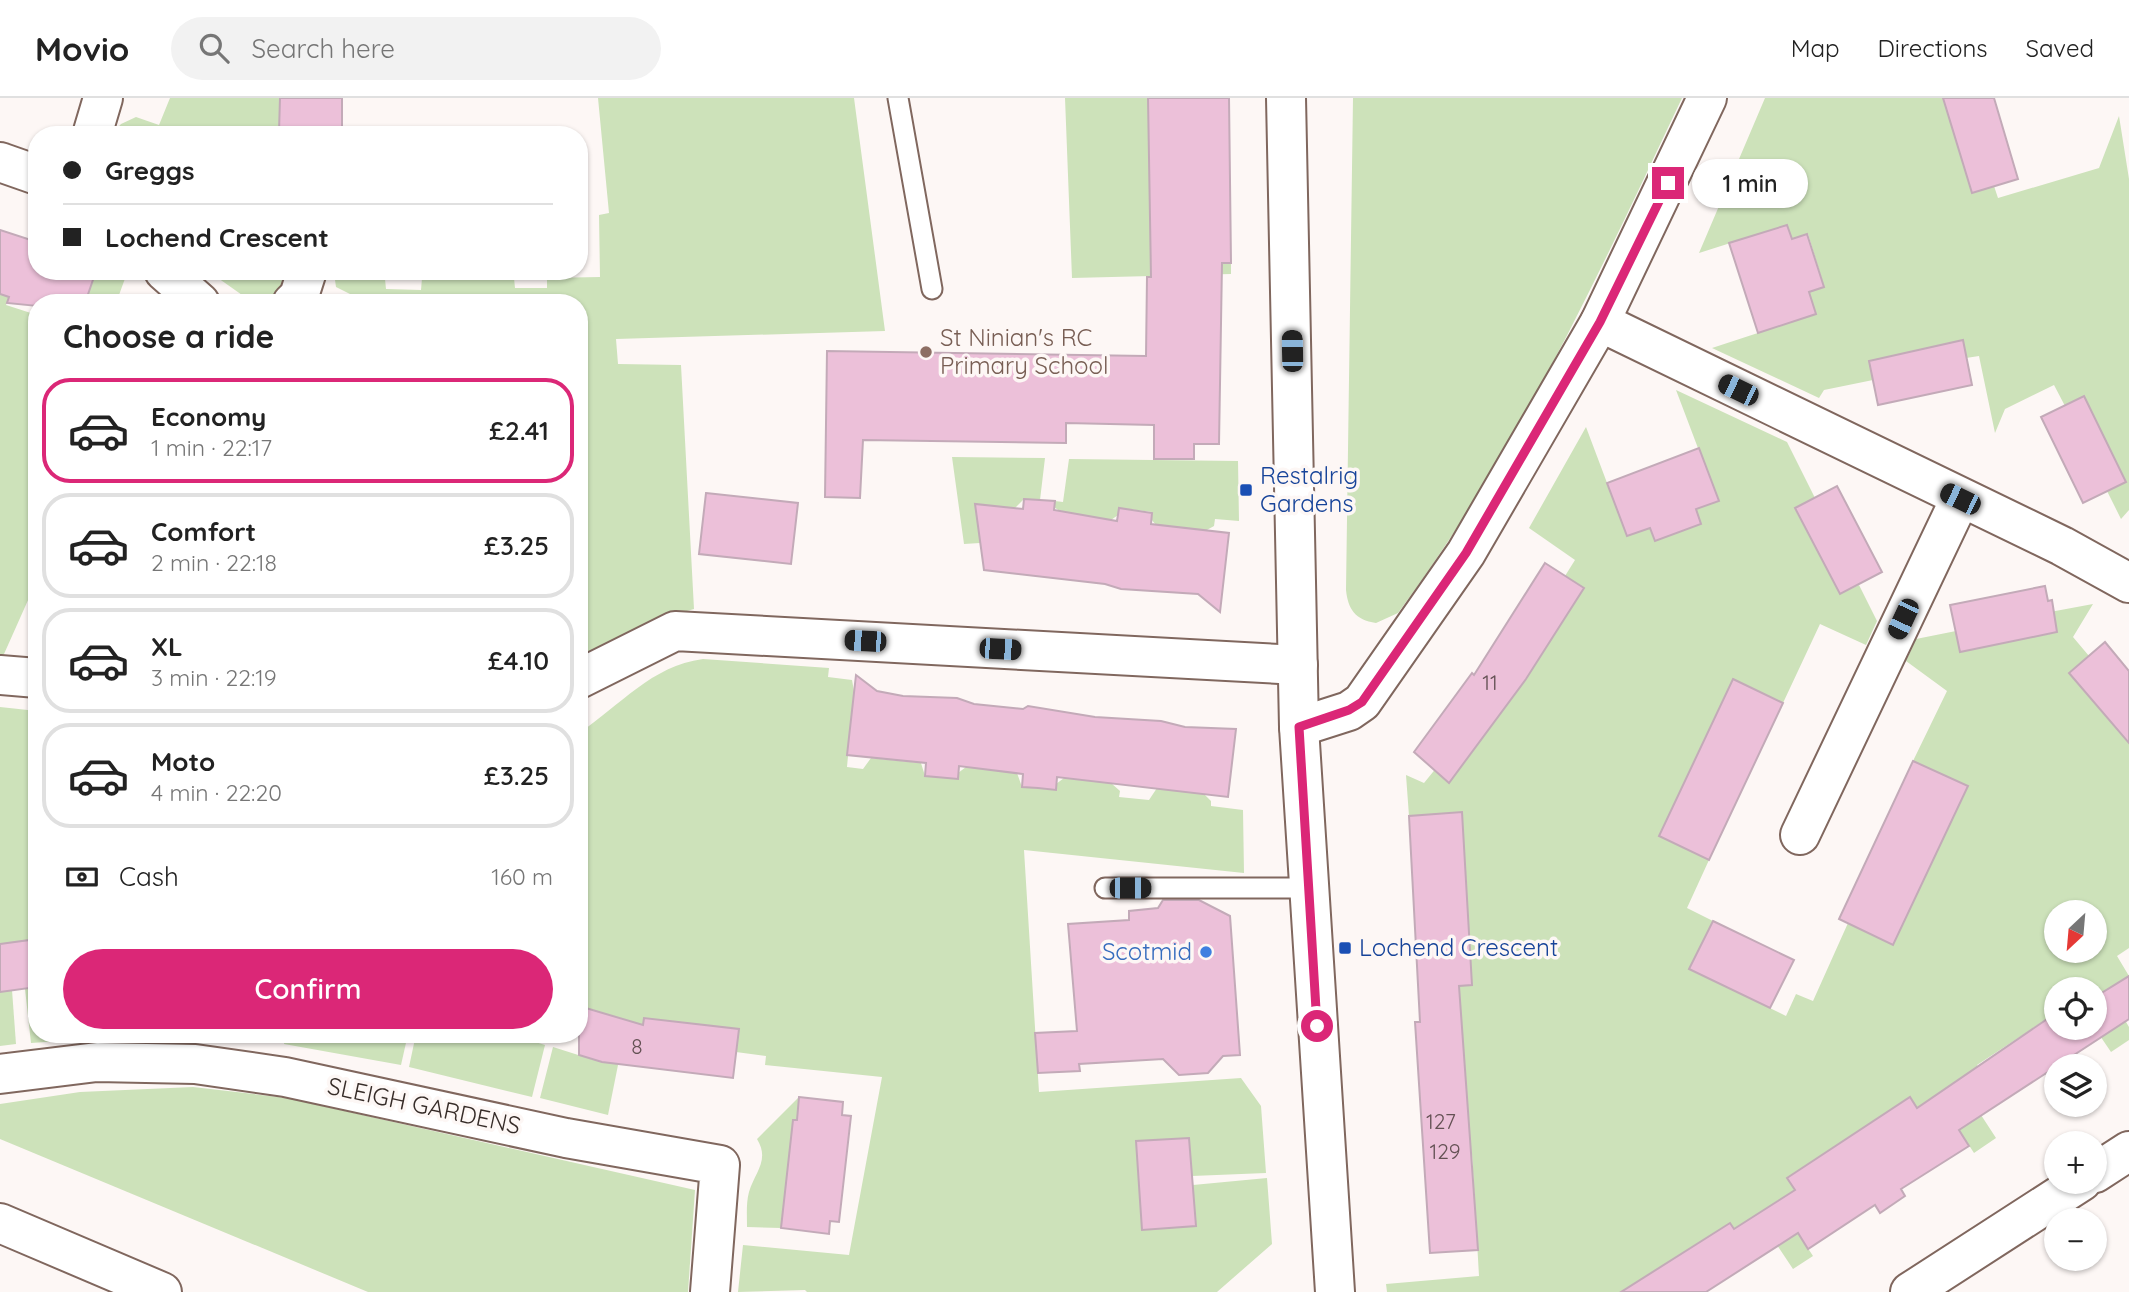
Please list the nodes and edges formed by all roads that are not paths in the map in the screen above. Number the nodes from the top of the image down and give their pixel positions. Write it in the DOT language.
graph roads {
  1 [pos="103,98"];
  2 [pos="898,98"];
  3 [pos="1286,98"];
  4 [pos="1707,98"];
  5 [pos="95,126"];
  6 [pos="0,162"];
  7 [pos="28,172"];
  8 [pos="173,280"];
  9 [pos="932,289"];
  10 [pos="190,294"];
  11 [pos="1600,322"];
  12 [pos="1960,499"];
  13 [pos="2129,583"];
  14 [pos="1298,665"];
  15 [pos="588,674"];
  16 [pos="0,675"];
  17 [pos="28,677"];
  18 [pos="1299,727"];
  19 [pos="1800,835"];
  20 [pos="1105,888"];
  21 [pos="1309,892"];
  22 [pos="0,1074"];
  23 [pos="2129,1151"];
  24 [pos="2107,1165"];
  25 [pos="2062,1194"];
  26 [pos="0,1223"];
  27 [pos="162,1292"];
  28 [pos="710,1292"];
  29 [pos="1335,1292"];
  30 [pos="1910,1292"];
  1 -- 5 [label="street"];
  2 -- 9 [label="lane"];
  3 -- 14 [label="street"];
  4 -- 11 [label="street"];
  6 -- 7 [label="street"];
  8 -- 10 [label="street"];
  11 -- 12 [label="street"];
  11 -- 18 [label="street"];
  12 -- 13 [label="street"];
  12 -- 19 [label="street"];
  14 -- 15 [label="street"];
  14 -- 18 [label="street"];
  16 -- 17 [label="street"];
  18 -- 21 [label="street"];
  20 -- 21 [label="lane"];
  21 -- 29 [label="street"];
  22 -- 28 [label="street, SLEIGH GARDENS"];
  23 -- 24 [label="street"];
  25 -- 30 [label="street"];
  26 -- 27 [label="street"];
}
